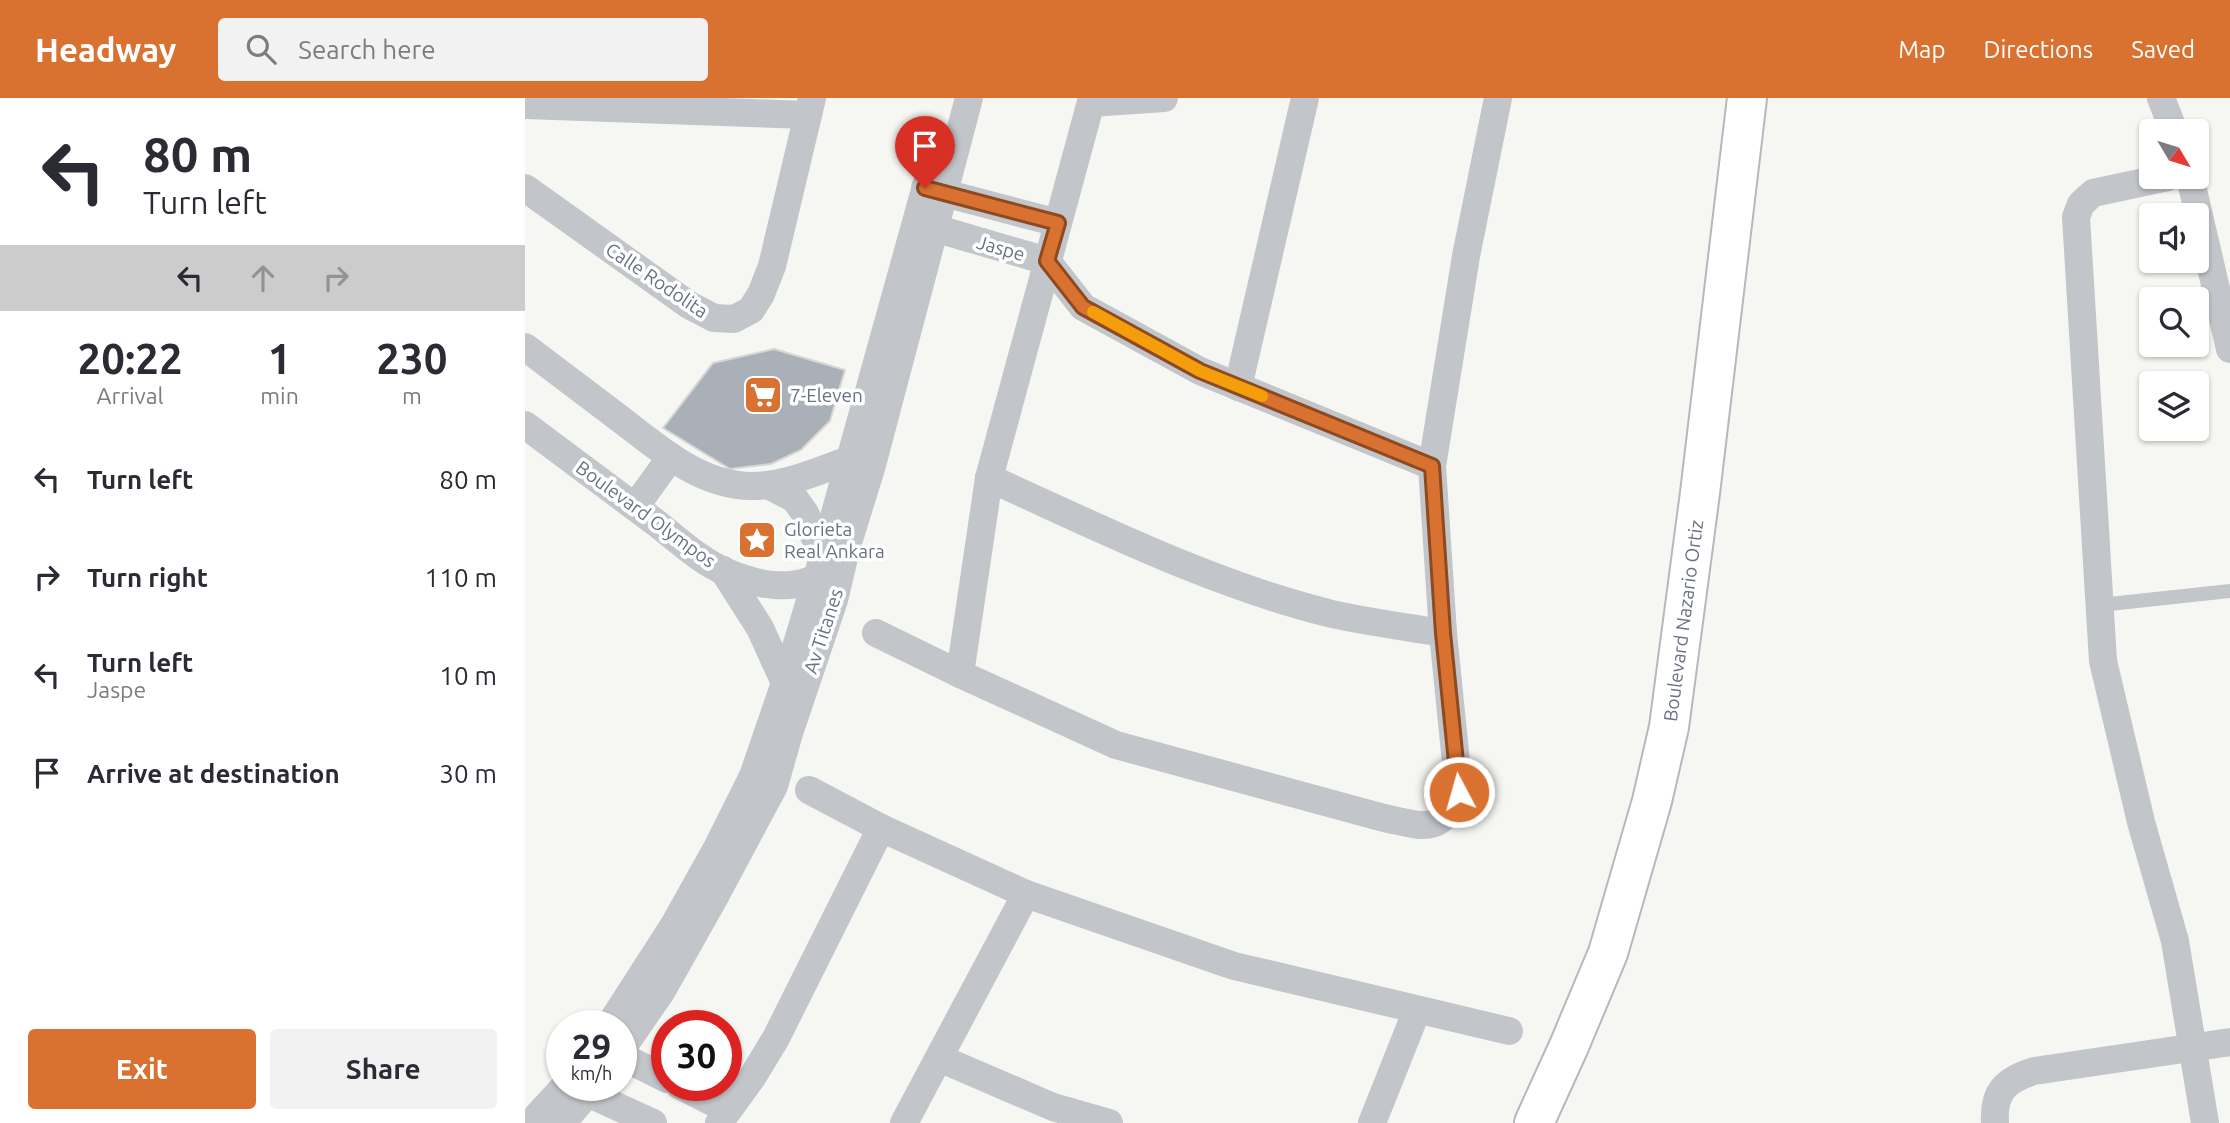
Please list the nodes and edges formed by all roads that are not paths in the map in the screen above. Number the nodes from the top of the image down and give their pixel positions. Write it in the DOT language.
graph roads {
  1 [pos="951,98"];
  2 [pos="969,98"];
  3 [pos="1164,98"];
  4 [pos="1305,98"];
  5 [pos="1498,98"];
  6 [pos="1747,98"];
  7 [pos="2161,98"];
  8 [pos="1091,101"];
  9 [pos="525,106"];
  10 [pos="810,106"];
  11 [pos="2169,119"];
  12 [pos="2139,183"];
  13 [pos="2193,189"];
  14 [pos="934,191"];
  15 [pos="529,198"];
  16 [pos="1058,223"];
  17 [pos="925,225"];
  18 [pos="1047,261"];
  19 [pos="525,348"];
  20 [pos="2230,349"];
  21 [pos="1238,387"];
  22 [pos="525,425"];
  23 [pos="671,457"];
  24 [pos="852,459"];
  25 [pos="1432,466"];
  26 [pos="989,478"];
  27 [pos="768,485"];
  28 [pos="635,507"];
  29 [pos="812,531"];
  30 [pos="828,564"];
  31 [pos="723,570"];
  32 [pos="773,585"];
  33 [pos="2230,591"];
  34 [pos="2100,605"];
  35 [pos="876,632"];
  36 [pos="1443,633"];
  37 [pos="960,674"];
  38 [pos="785,682"];
  39 [pos="809,790"];
  40 [pos="881,828"];
  41 [pos="1026,894"];
  42 [pos="619,1010"];
  43 [pos="1417,1010"];
  44 [pos="637,1026"];
  45 [pos="1509,1031"];
  46 [pos="2230,1042"];
  47 [pos="2194,1048"];
  48 [pos="939,1058"];
  49 [pos="561,1101"];
  50 [pos="573,1101"];
  51 [pos="608,1101"];
  52 [pos="702,1101"];
  53 [pos="724,1116"];
  54 [pos="531,1123"];
  55 [pos="562,1123"];
  56 [pos="653,1123"];
  57 [pos="904,1123"];
  58 [pos="1109,1123"];
  59 [pos="1373,1123"];
  60 [pos="1534,1123"];
  61 [pos="1995,1123"];
  62 [pos="2205,1123"];
  1 -- 14 [label="street, Av Titanes"];
  2 -- 14 [label="street, Av Titanes"];
  3 -- 8 [label="street"];
  4 -- 21 [label="street"];
  5 -- 25 [label="street"];
  6 -- 60 [label="main road, Boulevard Nazario Ortiz"];
  7 -- 11 [label="street"];
  8 -- 16 [label="street"];
  9 -- 10 [label="street"];
  10 -- 15 [label="street, Calle Rodolita"];
  12 -- 34 [label="street"];
  13 -- 20 [label="street"];
  14 -- 16 [label="street, Jaspe"];
  14 -- 17 [label="street, Av Titanes"];
  16 -- 18 [label="street"];
  17 -- 18 [label="street, Jaspe"];
  17 -- 24 [label="street, Av Titanes"];
  17 -- 30 [label="street, Av Titanes"];
  18 -- 21 [label="street"];
  18 -- 26 [label="street"];
  19 -- 23 [label="street"];
  21 -- 25 [label="street"];
  22 -- 28 [label="street, Boulevard Olympos"];
  23 -- 27 [label="street"];
  23 -- 28 [label="street"];
  24 -- 27 [label="street"];
  24 -- 30 [label="street, Av Titanes"];
  25 -- 36 [label="street"];
  26 -- 36 [label="street"];
  26 -- 37 [label="street"];
  27 -- 29 [label="street"];
  28 -- 31 [label="street, Boulevard Olympos"];
  29 -- 30 [label="street"];
  29 -- 32 [label="street"];
  30 -- 32 [label="street, Boulevard Olympos"];
  30 -- 38 [label="street, Av Titanes"];
  30 -- 44 [label="street, Av Titanes"];
  31 -- 32 [label="street, Boulevard Olympos"];
  31 -- 38 [label="street"];
  33 -- 34 [label="lane"];
  34 -- 47 [label="street"];
  35 -- 37 [label="street"];
  36 -- 37 [label="street"];
  38 -- 42 [label="street, Av Titanes"];
  39 -- 40 [label="street"];
  40 -- 41 [label="street"];
  40 -- 53 [label="street"];
  41 -- 43 [label="street"];
  41 -- 48 [label="street"];
  43 -- 45 [label="street"];
  43 -- 59 [label="street"];
  46 -- 47 [label="street"];
  47 -- 61 [label="street"];
  47 -- 62 [label="street"];
  48 -- 57 [label="street"];
  48 -- 58 [label="street"];
  49 -- 54 [label="street"];
  50 -- 55 [label="street"];
  51 -- 56 [label="street"];
  52 -- 53 [label="street"];
}
